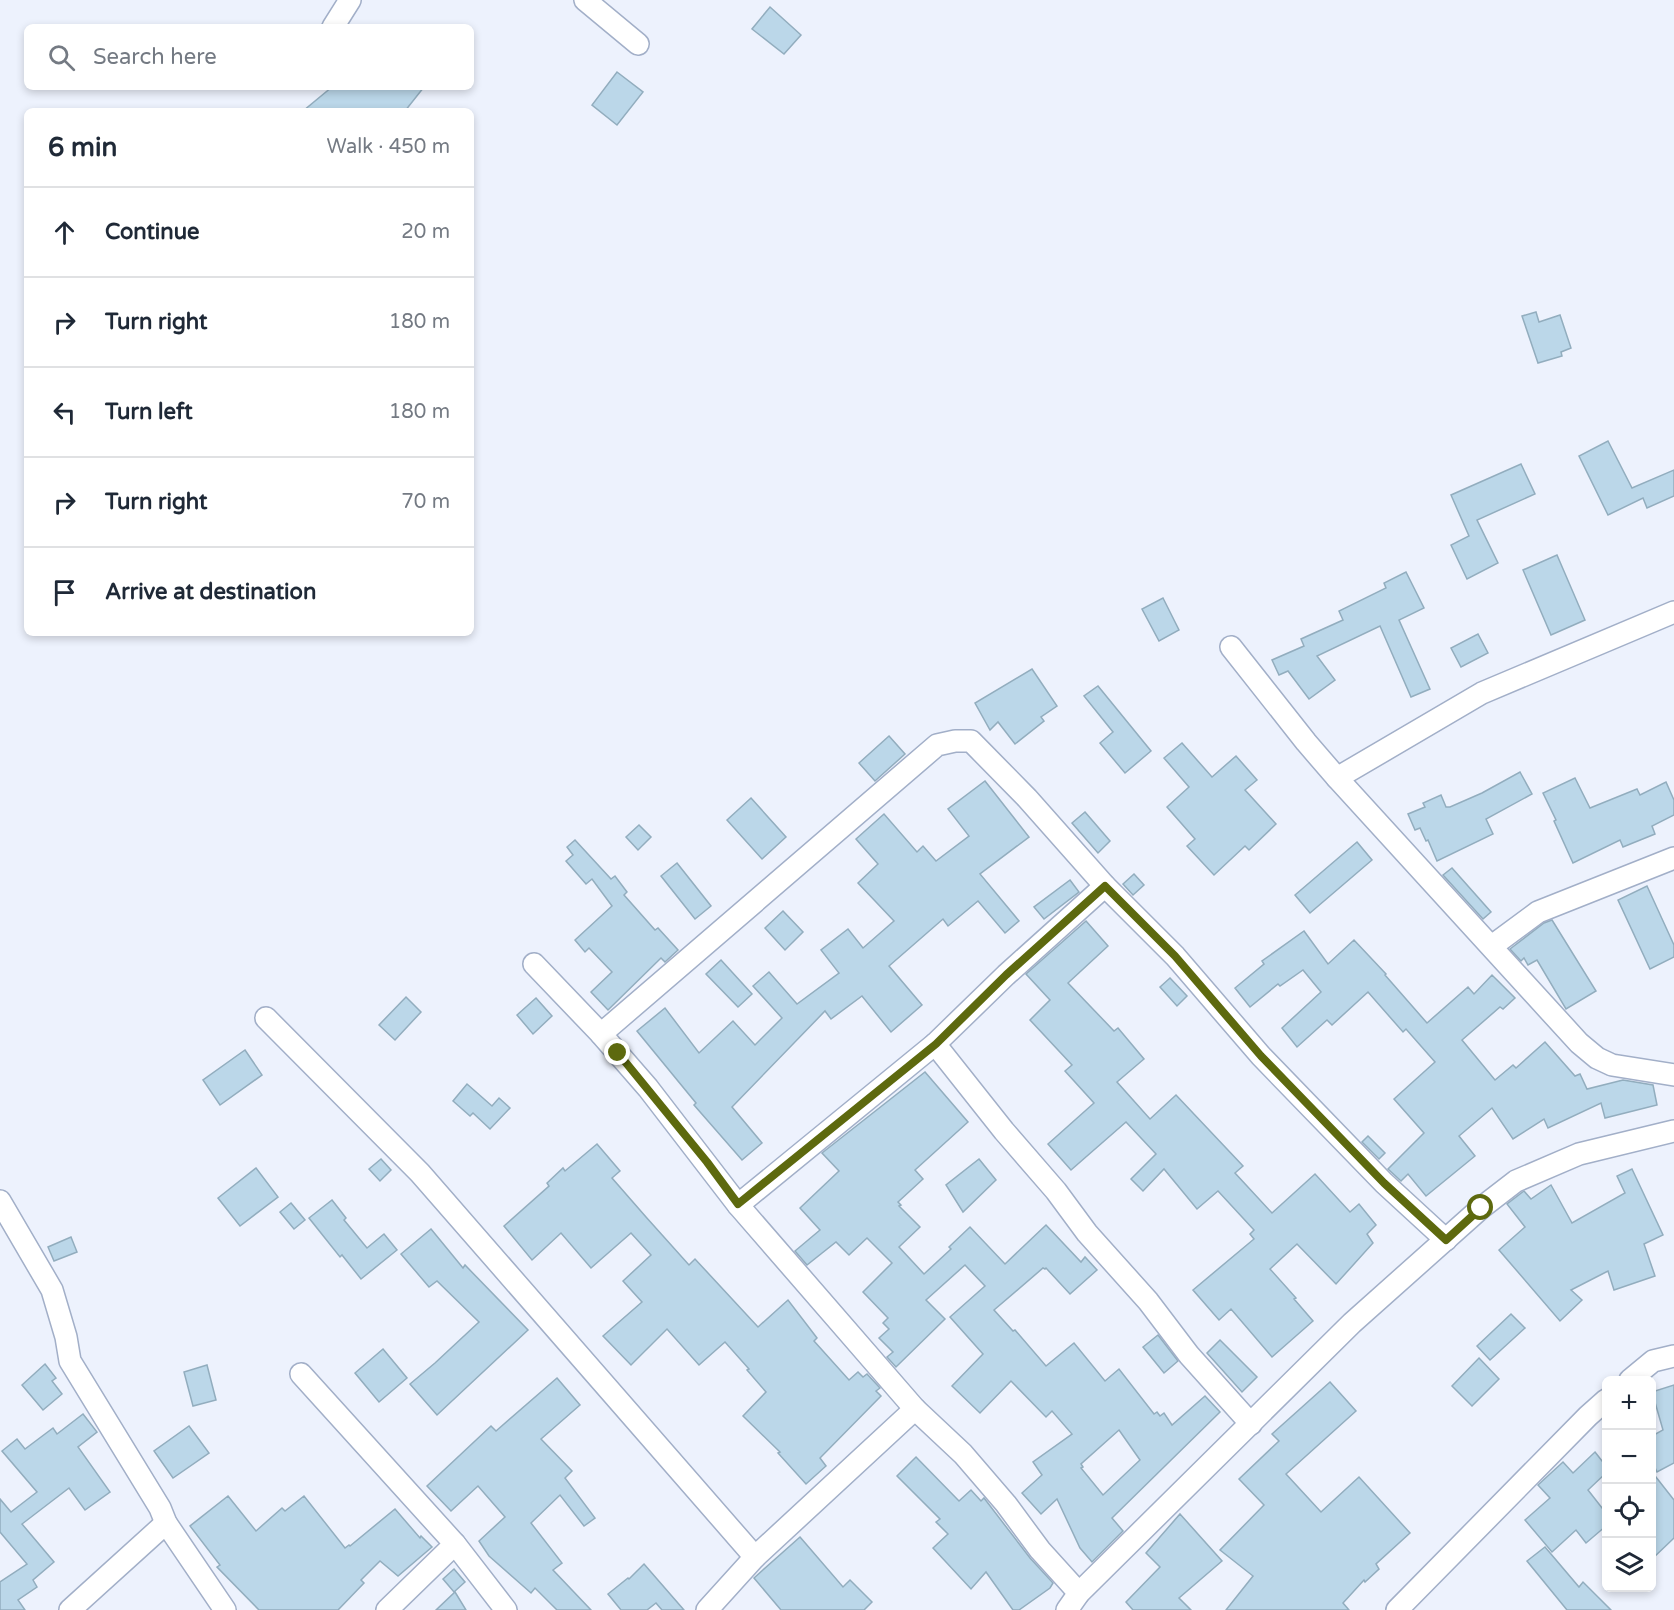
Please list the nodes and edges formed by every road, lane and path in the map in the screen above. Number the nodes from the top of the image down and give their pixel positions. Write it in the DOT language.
graph roads {
  1 [pos="350,0"];
  2 [pos="585,0"];
  3 [pos="335,24"];
  4 [pos="638,44"];
  5 [pos="1674,612"];
  6 [pos="1231,647"];
  7 [pos="1337,778"];
  8 [pos="1674,858"];
  9 [pos="1105,886"];
  10 [pos="1492,946"];
  11 [pos="534,964"];
  12 [pos="266,1018"];
  13 [pos="601,1034"];
  14 [pos="936,1044"];
  15 [pos="1674,1075"];
  16 [pos="1674,1131"];
  17 [pos="0,1201"];
  18 [pos="738,1204"];
  19 [pos="1446,1240"];
  20 [pos="1674,1356"];
  21 [pos="301,1374"];
  22 [pos="1635,1376"];
  23 [pos="1602,1404"];
  24 [pos="915,1409"];
  25 [pos="1251,1424"];
  26 [pos="166,1523"];
  27 [pos="455,1544"];
  28 [pos="755,1557"];
  29 [pos="1079,1593"];
  30 [pos="70,1610"];
  31 [pos="225,1610"];
  32 [pos="387,1610"];
  33 [pos="506,1610"];
  34 [pos="707,1610"];
  35 [pos="1067,1610"];
  36 [pos="1397,1610"];
  1 -- 3 [label="street"];
  2 -- 4 [label="street"];
  5 -- 7 [label="street"];
  6 -- 7 [label="street"];
  7 -- 10 [label="street"];
  8 -- 10 [label="street"];
  9 -- 13 [label="street"];
  9 -- 14 [label="street"];
  9 -- 19 [label="street"];
  10 -- 15 [label="street"];
  11 -- 13 [label="street"];
  12 -- 28 [label="street"];
  13 -- 18 [label="street"];
  14 -- 18 [label="street"];
  14 -- 25 [label="street"];
  16 -- 19 [label="street"];
  17 -- 26 [label="street"];
  18 -- 24 [label="street"];
  19 -- 25 [label="street"];
  20 -- 22 [label="street"];
  21 -- 27 [label="street"];
  23 -- 36 [label="street"];
  24 -- 28 [label="street"];
  24 -- 29 [label="street"];
  25 -- 29 [label="street"];
  26 -- 30 [label="street"];
  26 -- 31 [label="street"];
  27 -- 32 [label="street"];
  27 -- 33 [label="street"];
  28 -- 34 [label="street"];
  29 -- 35 [label="street"];
}
